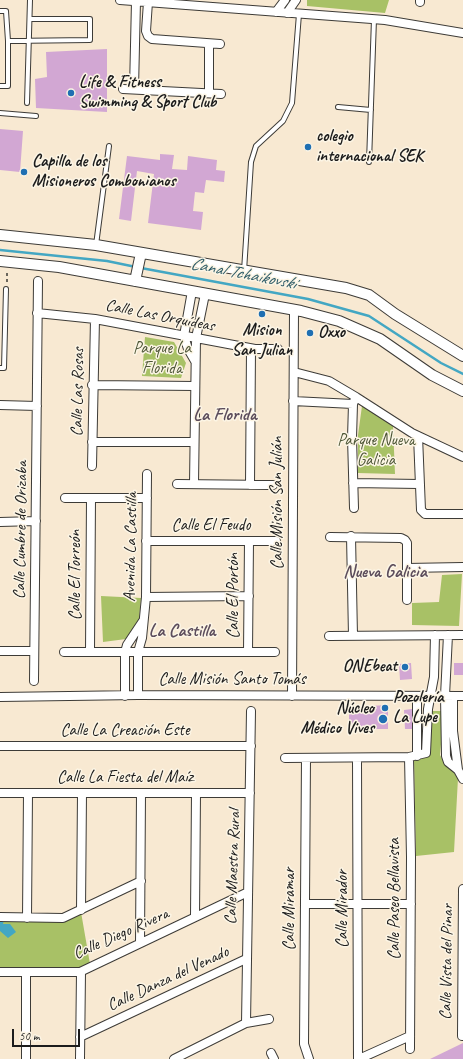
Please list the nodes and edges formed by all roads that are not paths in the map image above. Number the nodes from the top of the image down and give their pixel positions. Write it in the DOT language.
graph roads {
  1 [pos="30,0"];
  2 [pos="120,0"];
  3 [pos="285,0"];
  4 [pos="296,0"];
  5 [pos="136,1"];
  6 [pos="148,2"];
  7 [pos="0,11"];
  8 [pos="276,12"];
  9 [pos="287,13"];
  10 [pos="299,14"];
  11 [pos="30,19"];
  12 [pos="374,19"];
  13 [pos="463,33"];
  14 [pos="8,41"];
  15 [pos="29,41"];
  16 [pos="209,44"];
  17 [pos="220,44"];
  18 [pos="0,86"];
  19 [pos="123,89"];
  20 [pos="134,89"];
  21 [pos="209,93"];
  22 [pos="221,94"];
  23 [pos="27,103"];
  24 [pos="338,108"];
  25 [pos="371,110"];
  26 [pos="0,113"];
  27 [pos="36,116"];
  28 [pos="109,146"];
  29 [pos="369,162"];
  30 [pos="0,235"];
  31 [pos="96,245"];
  32 [pos="140,258"];
  33 [pos="4,262"];
  34 [pos="244,271"];
  35 [pos="136,277"];
  36 [pos="38,281"];
  37 [pos="6,289"];
  38 [pos="192,291"];
  39 [pos="205,294"];
  40 [pos="294,310"];
  41 [pos="37,313"];
  42 [pos="95,319"];
  43 [pos="184,336"];
  44 [pos="196,338"];
  45 [pos="251,348"];
  46 [pos="278,350"];
  47 [pos="463,356"];
  48 [pos="195,362"];
  49 [pos="0,368"];
  50 [pos="294,372"];
  51 [pos="92,385"];
  52 [pos="195,386"];
  53 [pos="463,391"];
  54 [pos="355,400"];
  55 [pos="294,401"];
  56 [pos="0,405"];
  57 [pos="37,406"];
  58 [pos="418,436"];
  59 [pos="92,442"];
  60 [pos="194,442"];
  61 [pos="463,457"];
  62 [pos="92,466"];
  63 [pos="147,474"];
  64 [pos="353,483"];
  65 [pos="177,484"];
  66 [pos="194,484"];
  67 [pos="419,484"];
  68 [pos="250,485"];
  69 [pos="273,485"];
  70 [pos="65,498"];
  71 [pos="91,498"];
  72 [pos="147,498"];
  73 [pos="354,508"];
  74 [pos="463,514"];
  75 [pos="0,522"];
  76 [pos="36,522"];
  77 [pos="351,536"];
  78 [pos="330,537"];
  79 [pos="146,541"];
  80 [pos="249,541"];
  81 [pos="276,541"];
  82 [pos="463,567"];
  83 [pos="407,568"];
  84 [pos="248,596"];
  85 [pos="146,597"];
  86 [pos="408,600"];
  87 [pos="143,620"];
  88 [pos="435,635"];
  89 [pos="448,635"];
  90 [pos="463,635"];
  91 [pos="329,636"];
  92 [pos="353,636"];
  93 [pos="0,651"];
  94 [pos="34,651"];
  95 [pos="64,652"];
  96 [pos="90,652"];
  97 [pos="126,652"];
  98 [pos="138,652"];
  99 [pos="248,652"];
  100 [pos="275,652"];
  101 [pos="34,681"];
  102 [pos="138,695"];
  103 [pos="125,696"];
  104 [pos="292,696"];
  105 [pos="417,696"];
  106 [pos="430,696"];
  107 [pos="449,696"];
  108 [pos="463,696"];
  109 [pos="0,698"];
  110 [pos="251,711"];
  111 [pos="0,746"];
  112 [pos="251,746"];
  113 [pos="446,752"];
  114 [pos="413,757"];
  115 [pos="460,757"];
  116 [pos="285,758"];
  117 [pos="306,758"];
  118 [pos="357,758"];
  119 [pos="458,770"];
  120 [pos="463,779"];
  121 [pos="0,793"];
  122 [pos="28,793"];
  123 [pos="82,793"];
  124 [pos="141,793"];
  125 [pos="196,793"];
  126 [pos="250,793"];
  127 [pos="141,881"];
  128 [pos="463,889"];
  129 [pos="248,892"];
  130 [pos="305,904"];
  131 [pos="358,904"];
  132 [pos="411,904"];
  133 [pos="81,910"];
  134 [pos="195,916"];
  135 [pos="0,917"];
  136 [pos="27,918"];
  137 [pos="140,943"];
  138 [pos="246,959"];
  139 [pos="0,972"];
  140 [pos="26,972"];
  141 [pos="81,972"];
  142 [pos="463,980"];
  143 [pos="462,1009"];
  144 [pos="269,1019"];
  145 [pos="246,1024"];
  146 [pos="410,1036"];
  147 [pos="462,1036"];
  148 [pos="80,1037"];
  149 [pos="410,1049"];
  150 [pos="307,1056"];
  151 [pos="26,1059"];
  152 [pos="80,1059"];
  153 [pos="174,1059"];
  154 [pos="315,1059"];
  155 [pos="358,1059"];
  1 -- 11 [label="lane"];
  2 -- 5 [label="street"];
  3 -- 8 [label="street"];
  4 -- 9 [label="street"];
  5 -- 6 [label="street"];
  5 -- 20 [label="street"];
  6 -- 8 [label="street"];
  6 -- 16 [label="street"];
  7 -- 14 [label="lane"];
  8 -- 9 [label="street"];
  9 -- 10 [label="street"];
  10 -- 12 [label="street"];
  10 -- 34 [label="lane"];
  11 -- 15 [label="lane"];
  11 -- 15 [label="lane"];
  12 -- 13 [label="street"];
  12 -- 25 [label="lane"];
  14 -- 15 [label="lane"];
  14 -- 18 [label="lane"];
  15 -- 23 [label="lane"];
  16 -- 17 [label="street"];
  16 -- 21 [label="street"];
  19 -- 20 [label="street"];
  20 -- 21 [label="street"];
  21 -- 22 [label="street"];
  24 -- 25 [label="lane"];
  25 -- 29 [label="lane"];
  26 -- 27 [label="lane"];
  28 -- 31 [label="lane"];
  30 -- 31 [label="street"];
  31 -- 32 [label="street"];
  32 -- 34 [label="street"];
  32 -- 35 [label="street"];
  33 -- 35 [label="street"];
  34 -- 47 [label="street"];
  35 -- 38 [label="street"];
  36 -- 41 [label="street, Calle Cumbre de Orizaba"];
  37 -- 49 [label="lane"];
  38 -- 39 [label="street"];
  38 -- 43 [label="street"];
  39 -- 40 [label="street"];
  39 -- 44 [label="street"];
  40 -- 50 [label="street, Calle Misión San Julián"];
  40 -- 53 [label="street"];
  41 -- 42 [label="street, Calle Las Orquídeas"];
  41 -- 57 [label="street, Calle Cumbre de Orizaba"];
  42 -- 43 [label="street, Calle Las Orquídeas"];
  42 -- 51 [label="street, Calle Las Rosas"];
  43 -- 44 [label="street, Calle Las Orquídeas"];
  43 -- 48 [label="street"];
  44 -- 45 [label="street, Calle Las Orquídeas"];
  44 -- 48 [label="street"];
  45 -- 46 [label="street, Calle Las Orquídeas"];
  45 -- 68 [label="street"];
  48 -- 52 [label="street"];
  50 -- 54 [label="street"];
  50 -- 55 [label="street, Calle Misión San Julián"];
  51 -- 52 [label="street"];
  51 -- 59 [label="street, Calle Las Rosas"];
  52 -- 60 [label="street"];
  54 -- 55 [label="street"];
  54 -- 58 [label="street"];
  54 -- 64 [label="street"];
  55 -- 104 [label="street, Calle Misión San Julián"];
  56 -- 57 [label="street"];
  57 -- 76 [label="street, Calle Cumbre de Orizaba"];
  58 -- 61 [label="street"];
  58 -- 67 [label="street"];
  59 -- 60 [label="street"];
  59 -- 62 [label="street, Calle Las Rosas"];
  60 -- 66 [label="street"];
  63 -- 72 [label="street, Avenida La Castilla"];
  64 -- 67 [label="street"];
  64 -- 73 [label="street"];
  65 -- 66 [label="street"];
  66 -- 68 [label="street"];
  67 -- 74 [label="street"];
  68 -- 69 [label="street"];
  70 -- 71 [label="street"];
  71 -- 72 [label="street"];
  71 -- 96 [label="street, Calle El Torreón"];
  72 -- 79 [label="street, Avenida La Castilla"];
  75 -- 76 [label="street"];
  76 -- 94 [label="street, Calle Cumbre de Orizaba"];
  77 -- 78 [label="street"];
  77 -- 83 [label="street"];
  77 -- 92 [label="street"];
  79 -- 80 [label="street, Calle El Feudo"];
  79 -- 85 [label="street, Avenida La Castilla"];
  80 -- 81 [label="street, Calle El Feudo"];
  80 -- 84 [label="street, Calle El Portón"];
  82 -- 83 [label="street"];
  83 -- 86 [label="street"];
  84 -- 85 [label="street"];
  84 -- 99 [label="street, Calle El Portón"];
  85 -- 87 [label="street, Avenida La Castilla"];
  87 -- 97 [label="street, Avenida La Castilla"];
  87 -- 98 [label="street, Avenida La Castilla"];
  88 -- 89 [label="street"];
  88 -- 92 [label="street"];
  88 -- 106 [label="street"];
  89 -- 90 [label="street"];
  89 -- 107 [label="street"];
  91 -- 92 [label="street"];
  93 -- 94 [label="street"];
  94 -- 101 [label="street, Calle Cumbre de Orizaba"];
  95 -- 96 [label="street"];
  96 -- 97 [label="street"];
  97 -- 98 [label="street"];
  97 -- 103 [label="street, Avenida La Castilla"];
  98 -- 99 [label="street"];
  98 -- 102 [label="street, Avenida La Castilla"];
  99 -- 100 [label="street"];
  102 -- 103 [label="street, Calle Misión Santo Tomás"];
  102 -- 104 [label="street, Calle Misión Santo Tomás"];
  103 -- 109 [label="street, Calle Misión Santo Tomás"];
  104 -- 105 [label="street, Calle Misión Santo Tomás"];
  105 -- 106 [label="street, Calle Misión Santo Tomás"];
  105 -- 114 [label="street, Calle Paseo Bellavista"];
  106 -- 107 [label="street, Calle Misión Santo Tomás"];
  106 -- 114 [label="street"];
  107 -- 108 [label="street, Calle Misión Santo Tomás"];
  107 -- 113 [label="street"];
  107 -- 115 [label="street"];
  110 -- 112 [label="street, Calle Maestra Rural"];
  111 -- 112 [label="street, Calle La Creación Este"];
  112 -- 126 [label="street, Calle Maestra Rural"];
  113 -- 115 [label="street"];
  113 -- 119 [label="street"];
  114 -- 118 [label="street"];
  114 -- 132 [label="street, Calle Paseo Bellavista"];
  115 -- 119 [label="street"];
  116 -- 117 [label="street"];
  117 -- 118 [label="street"];
  117 -- 130 [label="street, Calle Miramar"];
  118 -- 131 [label="street, Calle Mirador"];
  119 -- 120 [label="street"];
  121 -- 122 [label="street, Calle La Fiesta del Maíz"];
  122 -- 123 [label="street, Calle La Fiesta del Maíz"];
  122 -- 136 [label="street"];
  123 -- 124 [label="street, Calle La Fiesta del Maíz"];
  123 -- 133 [label="street"];
  124 -- 125 [label="street, Calle La Fiesta del Maíz"];
  124 -- 127 [label="street"];
  125 -- 126 [label="street, Calle La Fiesta del Maíz"];
  125 -- 134 [label="street"];
  126 -- 129 [label="street, Calle Maestra Rural"];
  127 -- 133 [label="street"];
  127 -- 137 [label="street"];
  128 -- 142 [label="street, Calle Vista del Pinar"];
  129 -- 134 [label="street, Calle Diego Rivera"];
  129 -- 138 [label="street, Calle Maestra Rural"];
  130 -- 131 [label="street"];
  130 -- 150 [label="street, Calle Miramar"];
  131 -- 132 [label="street"];
  131 -- 155 [label="street, Calle Mirador"];
  132 -- 146 [label="street, Calle Paseo Bellavista"];
  133 -- 136 [label="street"];
  134 -- 137 [label="street, Calle Diego Rivera"];
  135 -- 136 [label="street"];
  137 -- 141 [label="street, Calle Diego Rivera"];
  138 -- 145 [label="street, Calle Maestra Rural"];
  138 -- 148 [label="street, Calle Danza del Venado"];
  139 -- 140 [label="street, Calle Diego Rivera"];
  140 -- 141 [label="street, Calle Diego Rivera"];
  140 -- 151 [label="street"];
  141 -- 148 [label="street"];
  142 -- 143 [label="street, Calle Vista del Pinar"];
  143 -- 147 [label="street, Calle Vista del Pinar"];
  144 -- 145 [label="street"];
  145 -- 153 [label="street"];
  146 -- 149 [label="street, Calle Paseo Bellavista"];
  146 -- 155 [label="street"];
  148 -- 152 [label="street"];
  150 -- 154 [label="street"];
}
